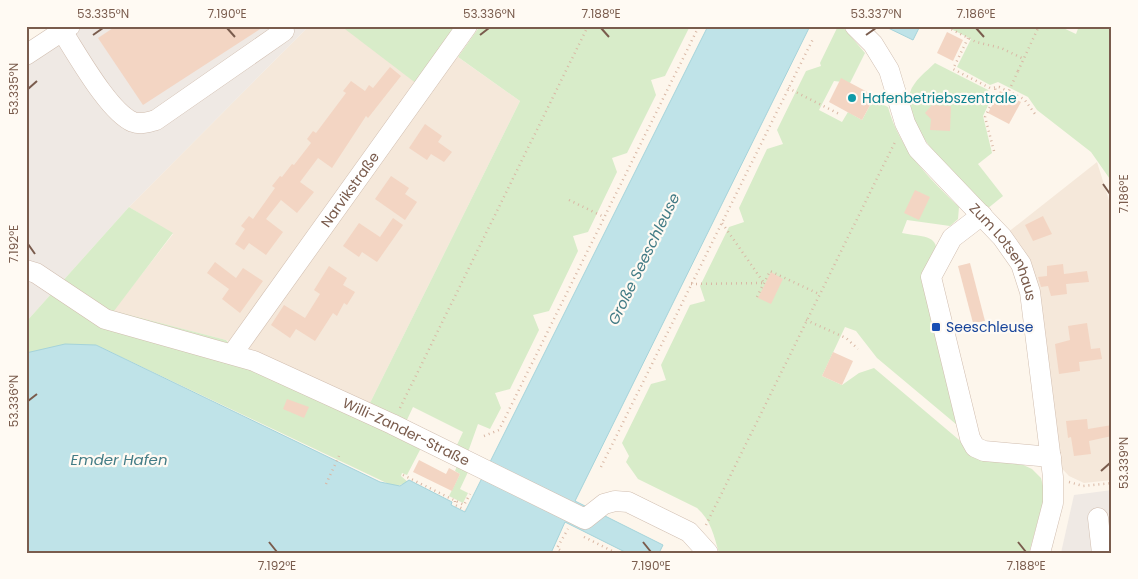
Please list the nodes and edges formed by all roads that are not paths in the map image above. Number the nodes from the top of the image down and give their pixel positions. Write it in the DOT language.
graph roads {
  1 [pos="467,26"];
  2 [pos="855,26"];
  3 [pos="66,29"];
  4 [pos="284,31"];
  5 [pos="26,54"];
  6 [pos="982,215"];
  7 [pos="26,270"];
  8 [pos="233,353"];
  9 [pos="1051,457"];
  10 [pos="1098,518"];
  11 [pos="708,553"];
  12 [pos="1040,553"];
  13 [pos="1102,553"];
  1 -- 8 [label="street, Narvikstraße"];
  2 -- 6 [label="street, Zum Lotsenhaus"];
  3 -- 4 [label="street"];
  3 -- 5 [label="street"];
  6 -- 9 [label="street, Zum Lotsenhaus"];
  6 -- 9 [label="street"];
  7 -- 8 [label="street, Willi-Zander-Straße"];
  8 -- 11 [label="street, Willi-Zander-Straße"];
  9 -- 12 [label="street, Zum Lotsenhaus"];
  10 -- 13 [label="street"];
}
